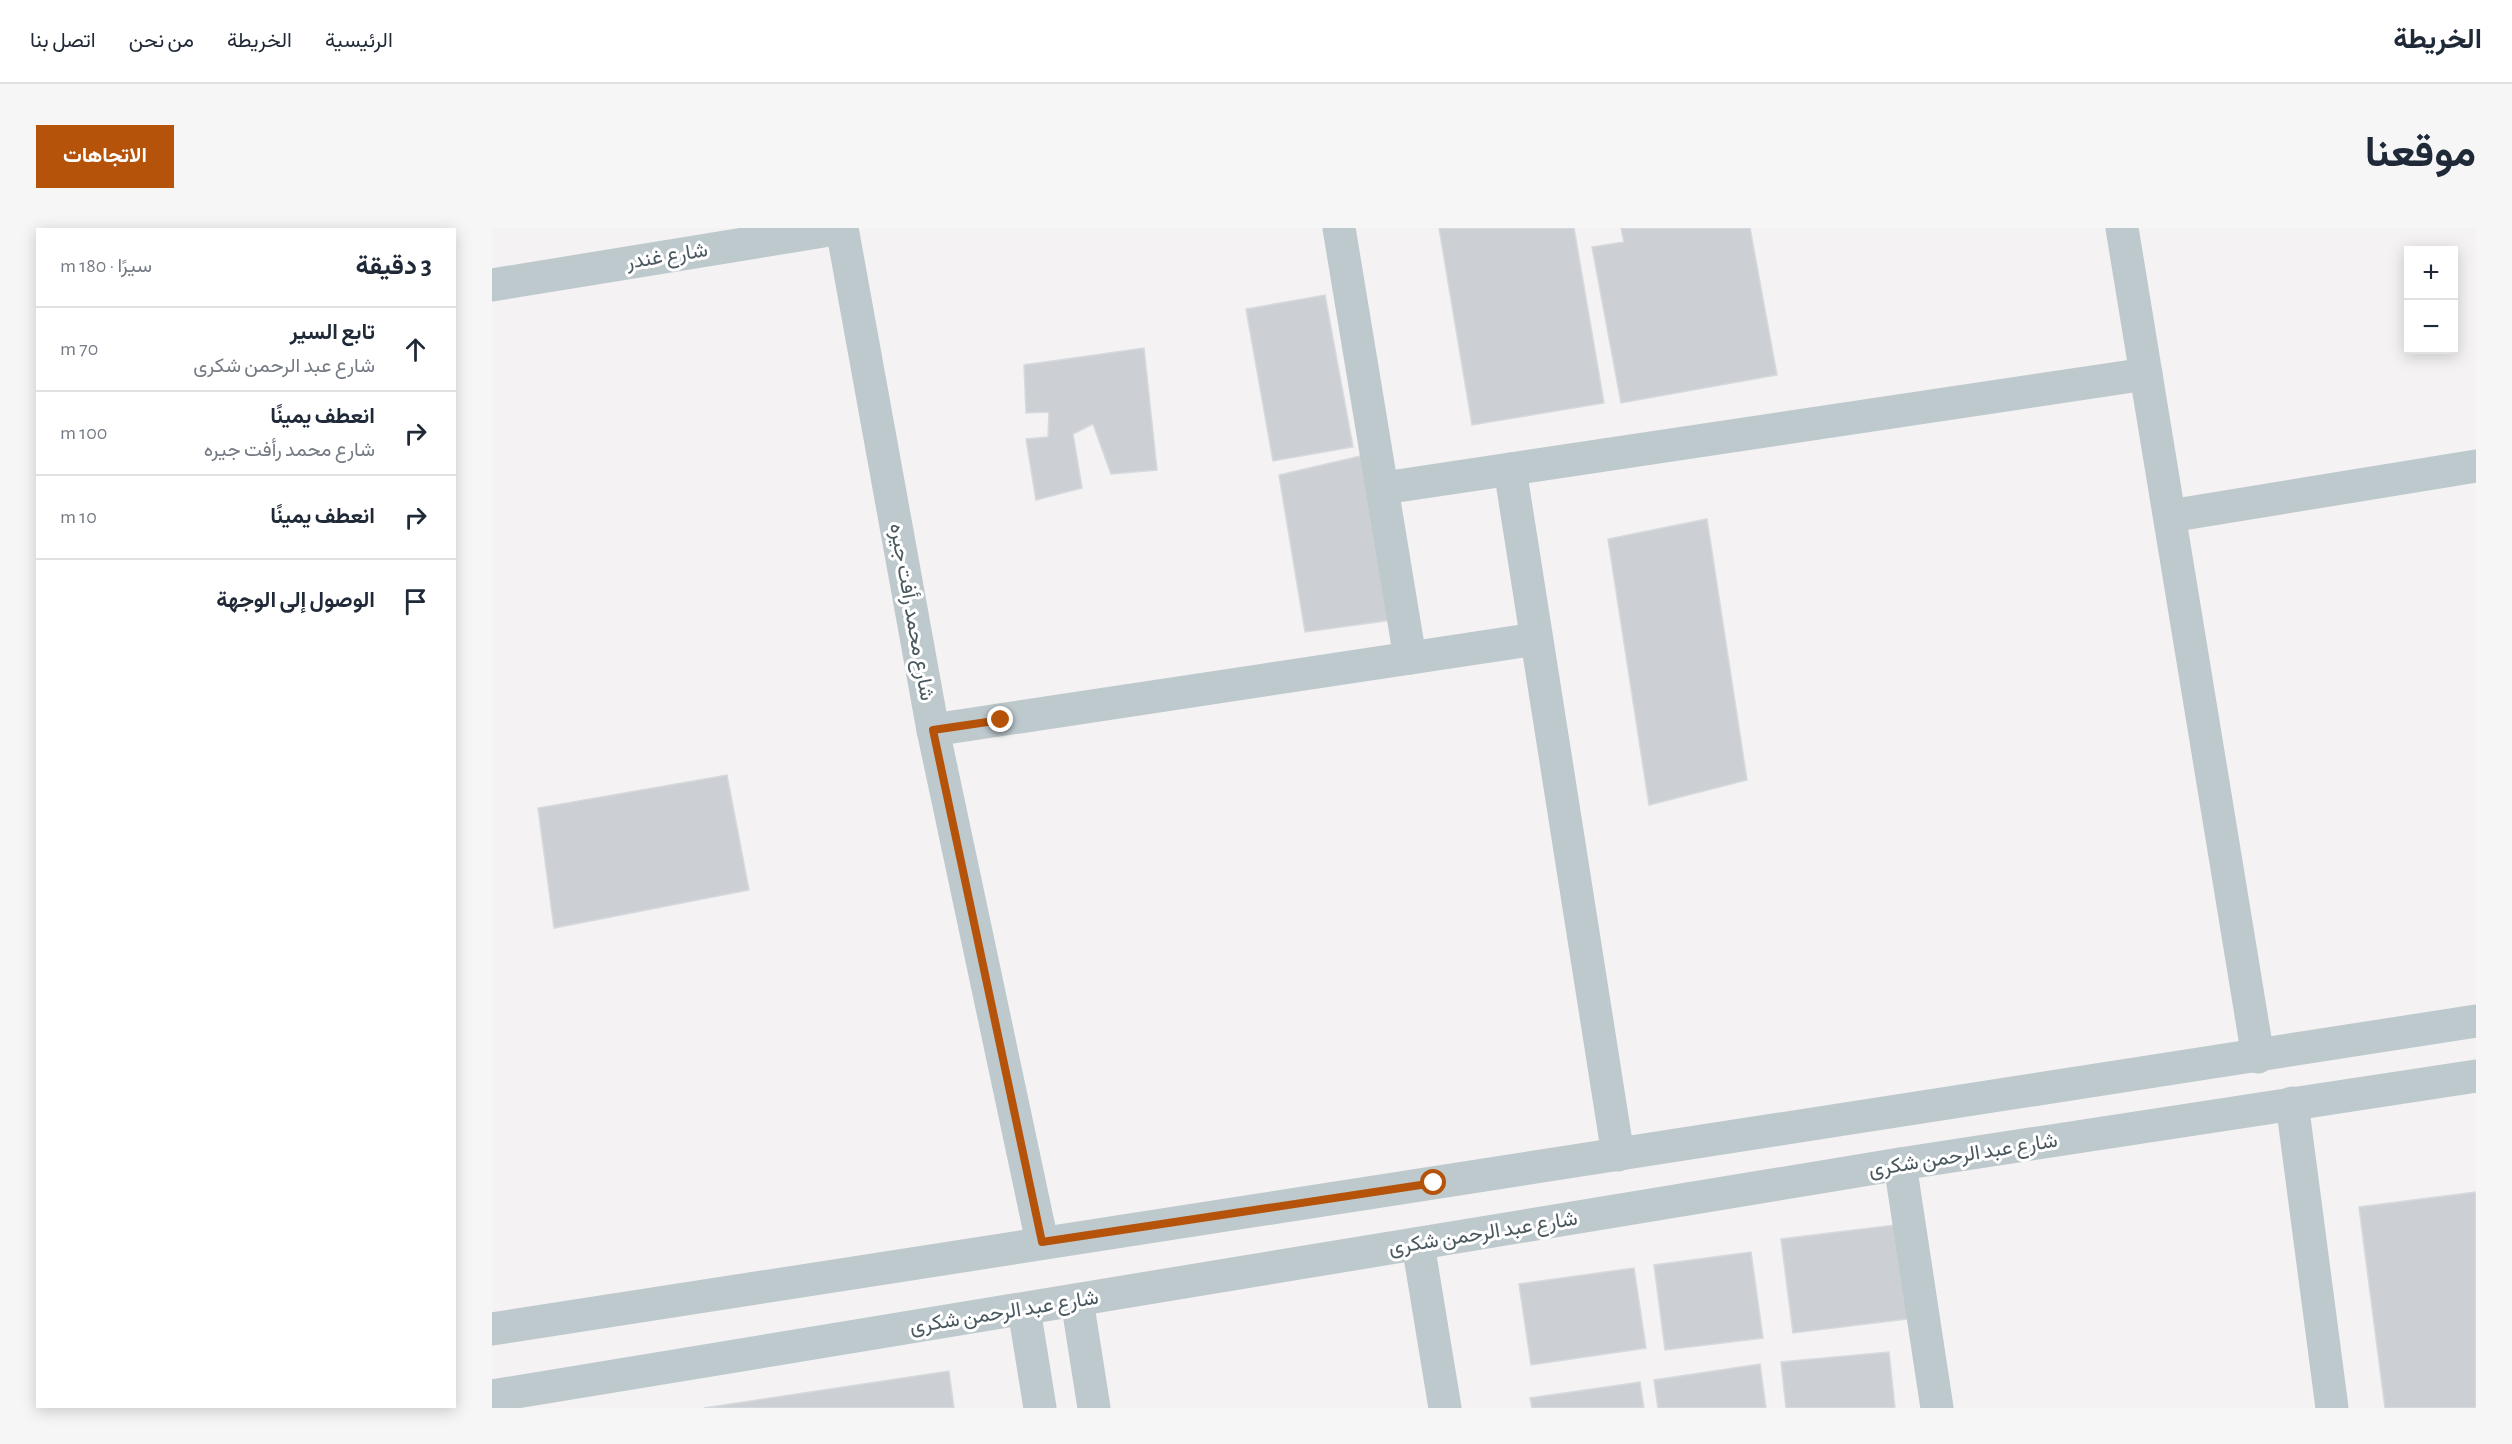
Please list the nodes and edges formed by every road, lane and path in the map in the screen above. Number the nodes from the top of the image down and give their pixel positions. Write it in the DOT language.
graph roads {
  1 [pos="842,228"];
  2 [pos="1339,228"];
  3 [pos="2122,228"];
  4 [pos="492,285"];
  5 [pos="2146,374"];
  6 [pos="2476,466"];
  7 [pos="1510,469"];
  8 [pos="1384,488"];
  9 [pos="2170,516"];
  10 [pos="1536,639"];
  11 [pos="1410,658"];
  12 [pos="933,730"];
  13 [pos="2476,1021"];
  14 [pos="2258,1056"];
  15 [pos="2476,1076"];
  16 [pos="2292,1103"];
  17 [pos="1618,1155"];
  18 [pos="1900,1164"];
  19 [pos="1042,1242"];
  20 [pos="1418,1244"];
  21 [pos="1077,1300"];
  22 [pos="1024,1309"];
  23 [pos="492,1329"];
  24 [pos="492,1396"];
  25 [pos="1040,1408"];
  26 [pos="1094,1408"];
  27 [pos="1445,1408"];
  28 [pos="1937,1408"];
  29 [pos="2332,1408"];
  1 -- 4 [label="street, شارع غندر"];
  1 -- 12 [label="street, شارع محمد رأفت جيره"];
  2 -- 8 [label="street"];
  3 -- 5 [label="street"];
  5 -- 7 [label="street"];
  5 -- 9 [label="street"];
  6 -- 9 [label="street"];
  7 -- 8 [label="street"];
  7 -- 10 [label="street"];
  8 -- 11 [label="street"];
  9 -- 14 [label="street"];
  10 -- 11 [label="street"];
  10 -- 17 [label="street"];
  11 -- 12 [label="street"];
  12 -- 19 [label="street, شارع محمد رأفت جيره"];
  13 -- 14 [label="street"];
  14 -- 17 [label="street"];
  15 -- 16 [label="street, شارع عبد الرحمن شكرى"];
  16 -- 18 [label="street, شارع عبد الرحمن شكرى"];
  16 -- 29 [label="street"];
  17 -- 19 [label="street"];
  18 -- 20 [label="street, شارع عبد الرحمن شكرى"];
  18 -- 28 [label="street"];
  19 -- 23 [label="street"];
  20 -- 21 [label="street, شارع عبد الرحمن شكرى"];
  20 -- 27 [label="street"];
  21 -- 22 [label="street, شارع عبد الرحمن شكرى"];
  21 -- 26 [label="street"];
  22 -- 24 [label="street, شارع عبد الرحمن شكرى"];
  22 -- 25 [label="street"];
}
